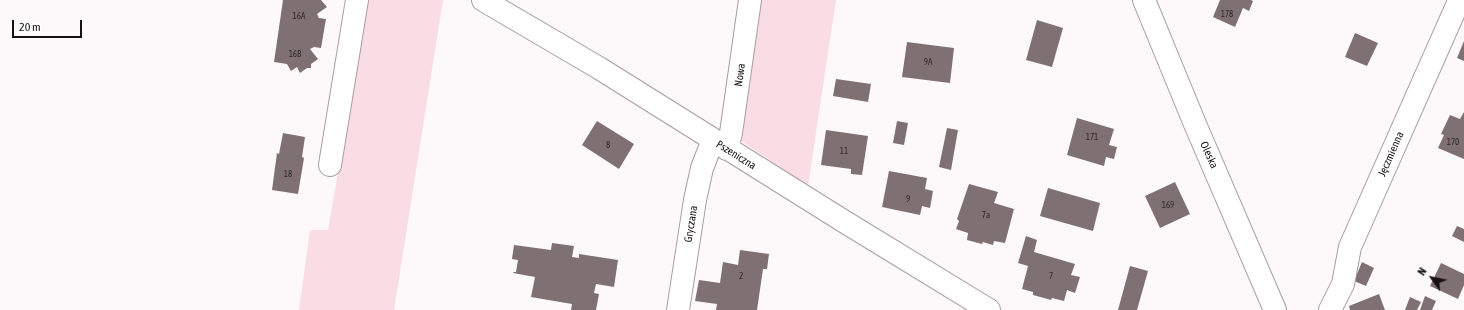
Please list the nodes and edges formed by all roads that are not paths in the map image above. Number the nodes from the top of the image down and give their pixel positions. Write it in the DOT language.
graph roads {
  1 [pos="357,0"];
  2 [pos="483,0"];
  3 [pos="750,0"];
  4 [pos="1144,0"];
  5 [pos="1459,1"];
  6 [pos="720,145"];
  7 [pos="330,165"];
  8 [pos="678,310"];
  9 [pos="989,310"];
  10 [pos="1275,310"];
  11 [pos="1330,310"];
  1 -- 7 [label="street"];
  2 -- 6 [label="street, Pszeniczna"];
  3 -- 6 [label="street, Nowa"];
  4 -- 10 [label="street, Oleska"];
  5 -- 11 [label="street, Jęczmienna"];
  6 -- 8 [label="street, Gryczana"];
  6 -- 9 [label="street, Pszeniczna"];
}
